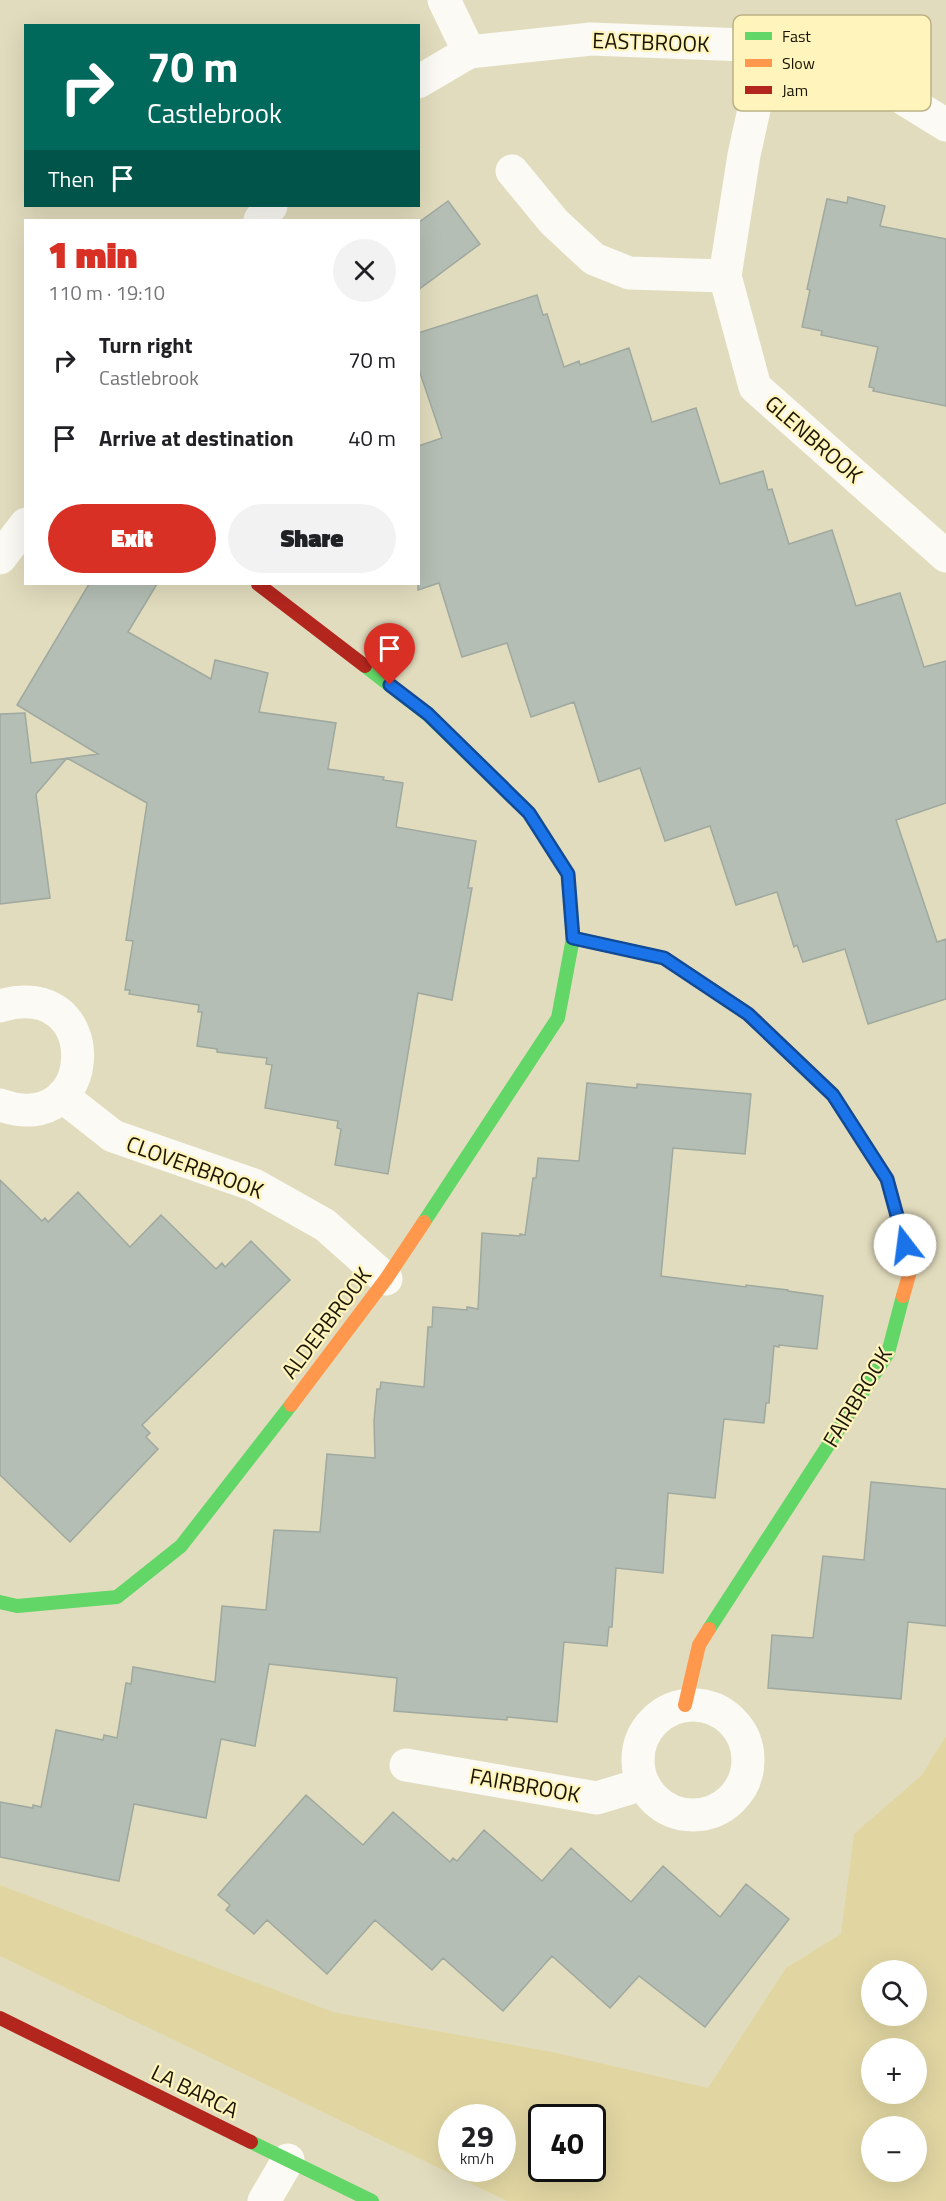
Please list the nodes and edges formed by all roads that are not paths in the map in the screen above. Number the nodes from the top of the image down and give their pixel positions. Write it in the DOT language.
graph roads {
  1 [pos="444,0"];
  2 [pos="733,45"];
  3 [pos="469,52"];
  4 [pos="420,81"];
  5 [pos="754,111"];
  6 [pos="923,111"];
  7 [pos="946,125"];
  8 [pos="512,171"];
  9 [pos="270,207"];
  10 [pos="261,219"];
  11 [pos="726,276"];
  12 [pos="24,527"];
  13 [pos="946,556"];
  14 [pos="0,558"];
  15 [pos="259,585"];
  16 [pos="573,938"];
  17 [pos="0,1006"];
  18 [pos="62,1096"];
  19 [pos="0,1105"];
  20 [pos="386,1279"];
  21 [pos="0,1602"];
  22 [pos="684,1705"];
  23 [pos="406,1765"];
  24 [pos="643,1784"];
  25 [pos="0,2018"];
  26 [pos="288,2160"];
  27 [pos="264,2201"];
  28 [pos="372,2201"];
  1 -- 3 [label="street"];
  2 -- 3 [label="street, EASTBROOK"];
  3 -- 4 [label="street, EASTBROOK"];
  5 -- 11 [label="street, GLENBROOK"];
  6 -- 7 [label="street, EASTBROOK"];
  8 -- 11 [label="street"];
  9 -- 10 [label="street"];
  11 -- 13 [label="street, GLENBROOK"];
  12 -- 14 [label="street"];
  15 -- 16 [label="street, ALDERBROOK"];
  16 -- 20 [label="street, ALDERBROOK"];
  16 -- 22 [label="street, FAIRBROOK"];
  17 -- 18 [label="street"];
  18 -- 19 [label="street"];
  18 -- 20 [label="street, CLOVERBROOK"];
  20 -- 21 [label="street, ALDERBROOK"];
  22 -- 24 [label="street"];
  22 -- 24 [label="street"];
  23 -- 24 [label="street, FAIRBROOK"];
  25 -- 26 [label="street, LA BARCA"];
  26 -- 27 [label="street"];
  26 -- 28 [label="street, LA BARCA"];
}
